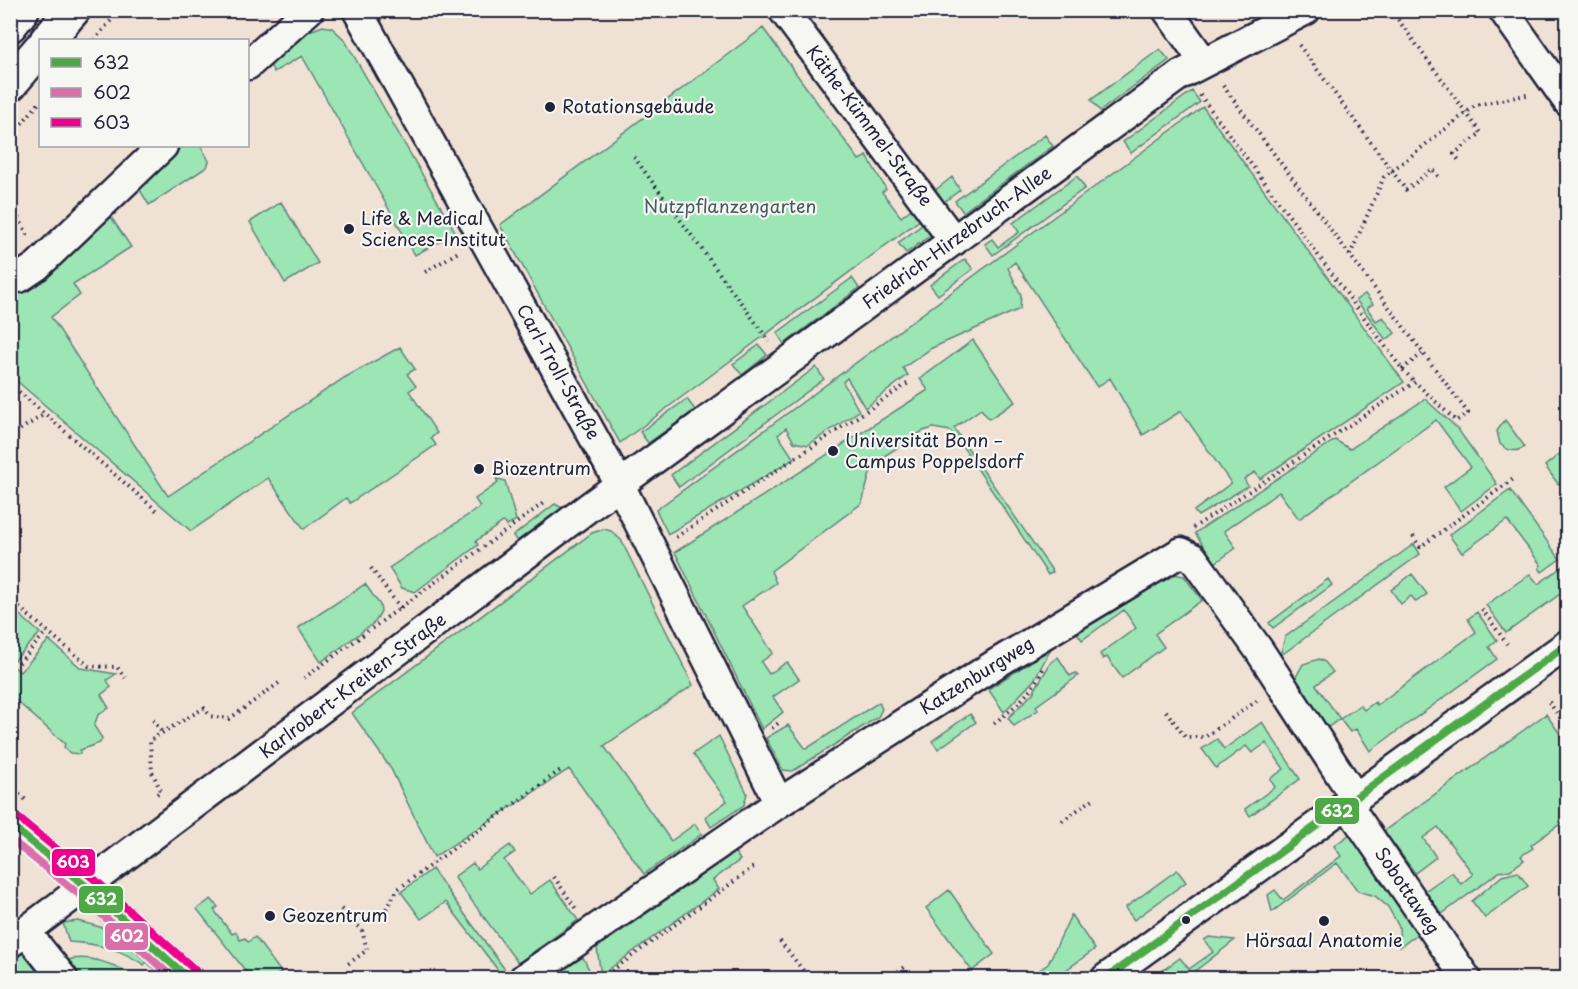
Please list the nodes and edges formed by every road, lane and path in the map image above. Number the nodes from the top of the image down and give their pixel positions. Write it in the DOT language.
graph roads {
  1 [pos="22,10"];
  2 [pos="73,10"];
  3 [pos="120,10"];
  4 [pos="309,10"];
  5 [pos="357,10"];
  6 [pos="783,10"];
  7 [pos="1167,10"];
  8 [pos="1391,10"];
  9 [pos="1503,10"];
  10 [pos="1294,16"];
  11 [pos="10,25"];
  12 [pos="48,39"];
  13 [pos="95,39"];
  14 [pos="39,50"];
  15 [pos="249,64"];
  16 [pos="1194,67"];
  17 [pos="10,84"];
  18 [pos="1540,93"];
  19 [pos="1568,102"];
  20 [pos="39,103"];
  21 [pos="1466,112"];
  22 [pos="10,137"];
  23 [pos="163,147"];
  24 [pos="634,157"];
  25 [pos="1461,163"];
  26 [pos="1392,171"];
  27 [pos="1440,179"];
  28 [pos="484,238"];
  29 [pos="954,241"];
  30 [pos="1350,255"];
  31 [pos="425,272"];
  32 [pos="10,277"];
  33 [pos="1422,354"];
  34 [pos="785,364"];
  35 [pos="1402,369"];
  36 [pos="910,382"];
  37 [pos="1415,382"];
  38 [pos="10,384"];
  39 [pos="45,414"];
  40 [pos="10,436"];
  41 [pos="1516,477"];
  42 [pos="620,485"];
  43 [pos="551,498"];
  44 [pos="157,511"];
  45 [pos="1413,536"];
  46 [pos="653,552"];
  47 [pos="1181,552"];
  48 [pos="371,568"];
  49 [pos="10,600"];
  50 [pos="400,608"];
  51 [pos="1482,609"];
  52 [pos="47,631"];
  53 [pos="1507,644"];
  54 [pos="1568,644"];
  55 [pos="1047,661"];
  56 [pos="19,663"];
  57 [pos="125,678"];
  58 [pos="304,678"];
  59 [pos="279,683"];
  60 [pos="1281,684"];
  61 [pos="1549,702"];
  62 [pos="1166,711"];
  63 [pos="153,720"];
  64 [pos="994,723"];
  65 [pos="1568,729"];
  66 [pos="161,732"];
  67 [pos="562,769"];
  68 [pos="152,799"];
  69 [pos="1093,799"];
  70 [pos="1351,801"];
  71 [pos="779,803"];
  72 [pos="1062,821"];
  73 [pos="10,825"];
  74 [pos="755,866"];
  75 [pos="554,877"];
  76 [pos="87,888"];
  77 [pos="341,909"];
  78 [pos="382,914"];
  79 [pos="592,932"];
  80 [pos="18,938"];
  81 [pos="780,940"];
  82 [pos="348,964"];
  83 [pos="905,967"];
  84 [pos="58,971"];
  85 [pos="188,978"];
  86 [pos="278,978"];
  87 [pos="286,978"];
  88 [pos="524,978"];
  89 [pos="602,978"];
  90 [pos="809,978"];
  91 [pos="888,978"];
  92 [pos="1106,978"];
  93 [pos="1466,978"];
  1 -- 11 [label="highway"];
  2 -- 12 [label="highway"];
  3 -- 13 [label="path"];
  4 -- 15 [label="street"];
  5 -- 28 [label="street, Carl-Troll-Straße"];
  6 -- 29 [label="street, Käthe-Kümmel-Straße"];
  7 -- 16 [label="street"];
  8 -- 21 [label="path"];
  9 -- 19 [label="street"];
  10 -- 16 [label="street, Friedrich-Hirzebruch-Allee"];
  10 -- 26 [label="path"];
  14 -- 17 [label="highway"];
  16 -- 29 [label="street, Friedrich-Hirzebruch-Allee"];
  16 -- 30 [label="path"];
  16 -- 35 [label="path"];
  18 -- 21 [label="path"];
  20 -- 22 [label="path"];
  21 -- 25 [label="path"];
  21 -- 26 [label="path"];
  23 -- 32 [label="street"];
  24 -- 34 [label="path"];
  26 -- 27 [label="path"];
  26 -- 30 [label="path"];
  28 -- 31 [label="path"];
  28 -- 42 [label="street, Carl-Troll-Straße"];
  29 -- 34 [label="street, Friedrich-Hirzebruch-Allee"];
  30 -- 33 [label="path"];
  33 -- 35 [label="path"];
  33 -- 37 [label="path"];
  34 -- 42 [label="street, Friedrich-Hirzebruch-Allee"];
  35 -- 37 [label="path"];
  36 -- 46 [label="path"];
  37 -- 47 [label="path"];
  38 -- 39 [label="path"];
  39 -- 40 [label="path"];
  39 -- 44 [label="path"];
  41 -- 45 [label="path"];
  42 -- 46 [label="street, Carl-Troll-Straße"];
  42 -- 76 [label="street, Karlrobert-Kreiten-Straße"];
  43 -- 50 [label="path"];
  46 -- 71 [label="street, Carl-Troll-Straße"];
  47 -- 60 [label="street"];
  47 -- 71 [label="street, Katzenburgweg"];
  48 -- 50 [label="path"];
  49 -- 52 [label="path"];
  50 -- 58 [label="path"];
  51 -- 53 [label="path"];
  52 -- 56 [label="path"];
  52 -- 57 [label="path"];
  54 -- 70 [label="street"];
  55 -- 64 [label="path"];
  59 -- 66 [label="path"];
  60 -- 62 [label="path"];
  60 -- 70 [label="street"];
  61 -- 65 [label="path"];
  63 -- 66 [label="path"];
  66 -- 68 [label="path"];
  67 -- 78 [label="path"];
  69 -- 72 [label="path"];
  70 -- 92 [label="street"];
  70 -- 93 [label="street, Sobottaweg"];
  71 -- 79 [label="street, Katzenburgweg"];
  73 -- 76 [label="street"];
  74 -- 89 [label="path"];
  75 -- 79 [label="path"];
  76 -- 80 [label="street, Karlrobert-Kreiten-Straße"];
  76 -- 85 [label="street"];
  77 -- 82 [label="path"];
  79 -- 88 [label="street, Katzenburgweg"];
  80 -- 84 [label="street"];
  81 -- 90 [label="path"];
  83 -- 91 [label="path"];
  86 -- 87 [label="path"];
}
